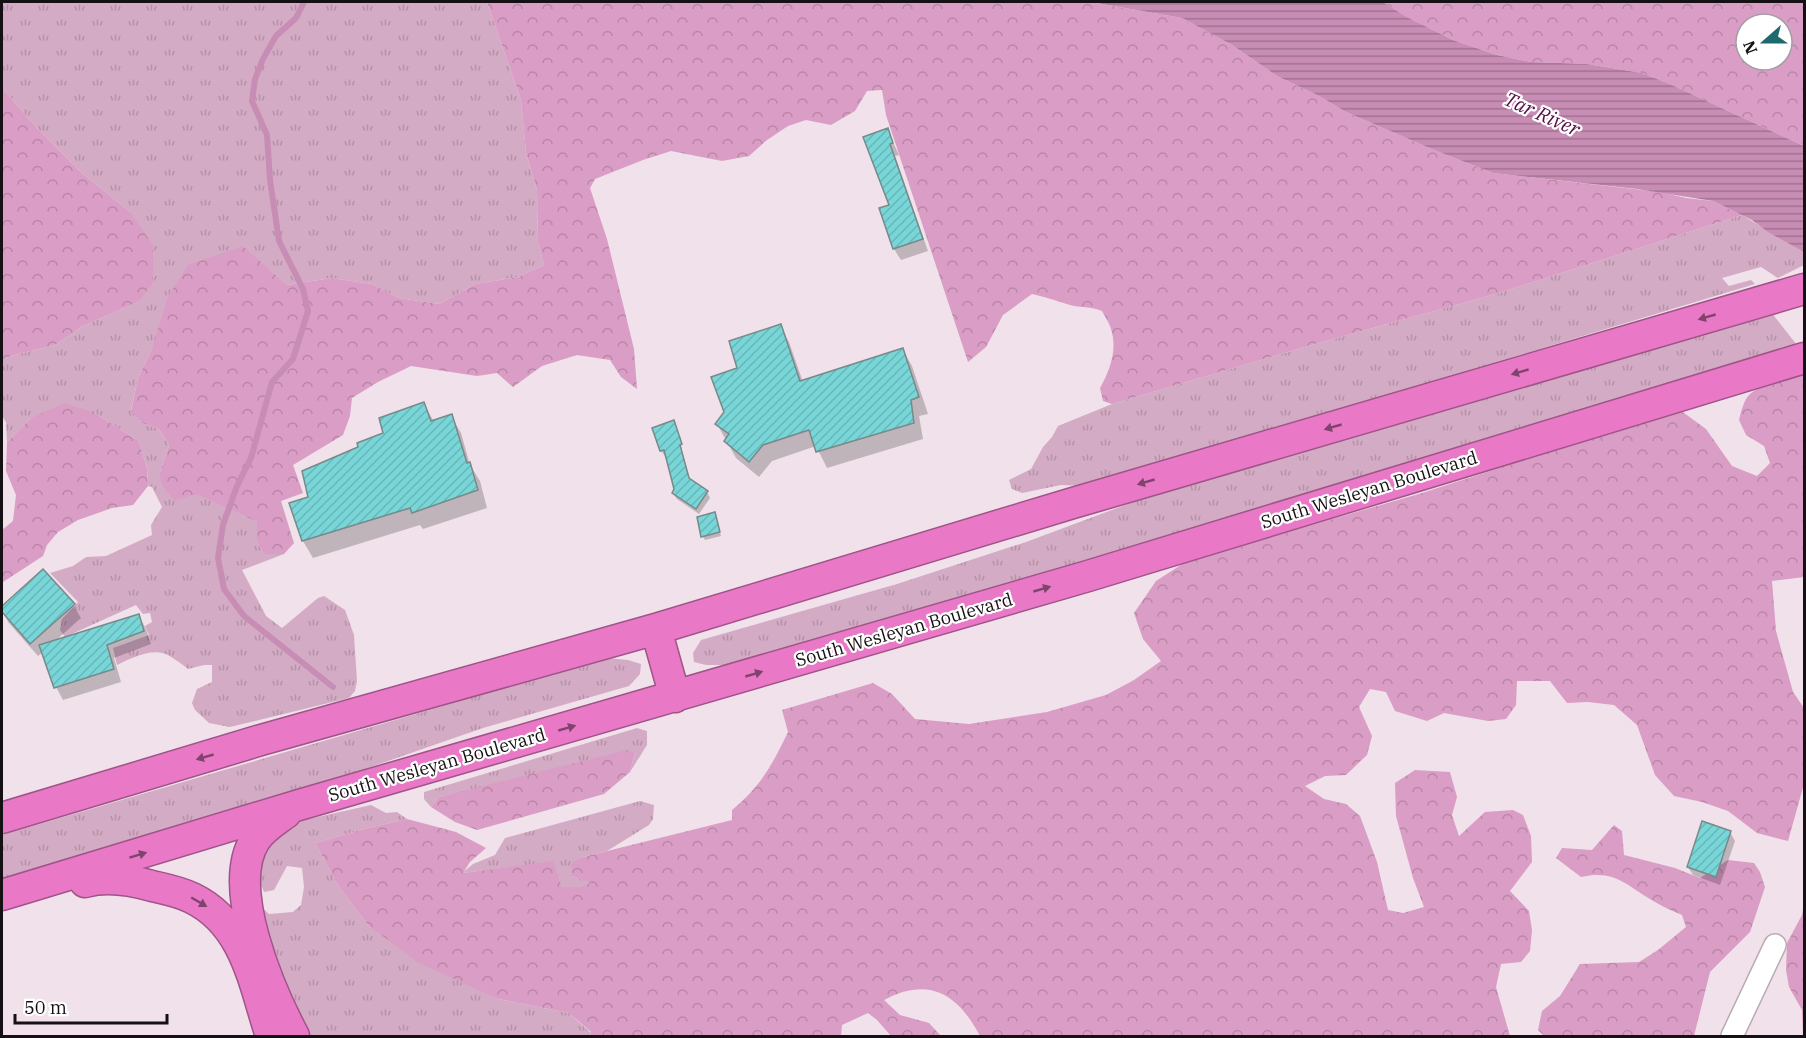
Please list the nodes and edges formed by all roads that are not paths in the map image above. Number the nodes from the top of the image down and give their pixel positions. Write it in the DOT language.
graph roads {
  1 [pos="1804,289"];
  2 [pos="1804,358"];
  3 [pos="656,630"];
  4 [pos="675,697"];
  5 [pos="2,795"];
  6 [pos="50,804"];
  7 [pos="298,805"];
  8 [pos="2,818"];
  9 [pos="2,895"];
  10 [pos="2,908"];
  11 [pos="1775,945"];
  12 [pos="271,1036"];
  13 [pos="294,1036"];
  14 [pos="1732,1036"];
  1 -- 3 [label="highway, one-way"];
  4 -- 2 [label="highway, South Wesleyan Boulevard, one-way"];
  3 -- 4 [label="highway"];
  3 -- 6 [label="highway, one-way"];
  7 -- 4 [label="highway, South Wesleyan Boulevard, one-way"];
  5 -- 6 [label="highway"];
  6 -- 8 [label="highway"];
  9 -- 7 [label="highway, South Wesleyan Boulevard, one-way"];
  7 -- 13 [label="highway"];
  10 -- 12 [label="highway, one-way"];
  11 -- 14 [label="street"];
}
